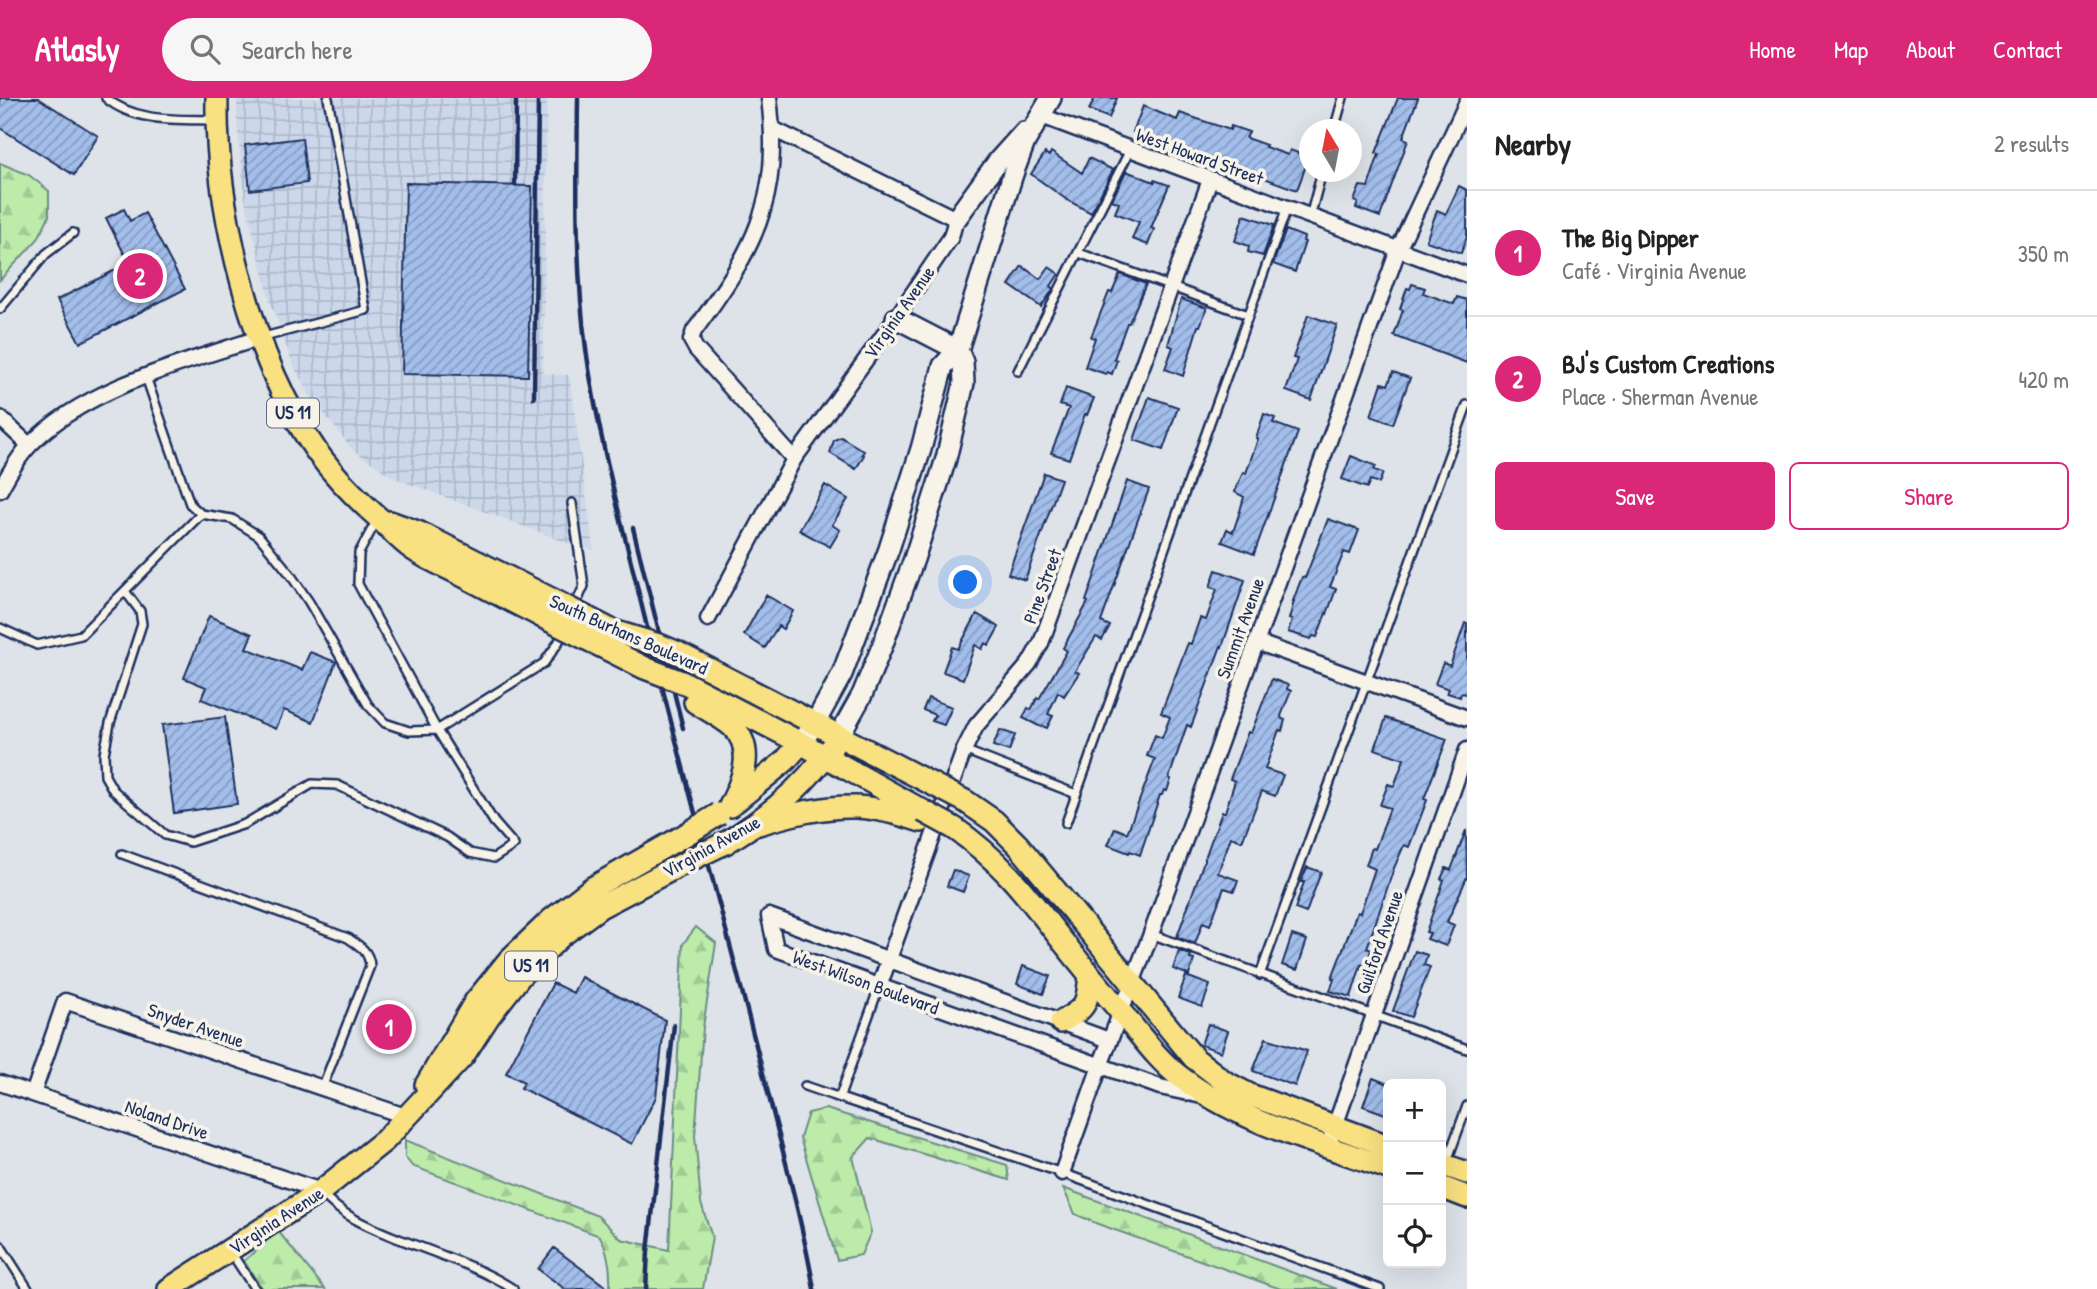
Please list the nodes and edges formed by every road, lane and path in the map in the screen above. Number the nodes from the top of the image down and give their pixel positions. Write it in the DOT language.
graph roads {
  1 [pos="106,98"];
  2 [pos="217,98"];
  3 [pos="328,98"];
  4 [pos="769,98"];
  5 [pos="1051,98"];
  6 [pos="1343,98"];
  7 [pos="1467,102"];
  8 [pos="1039,115"];
  9 [pos="1337,119"];
  10 [pos="216,120"];
  11 [pos="773,130"];
  12 [pos="1130,150"];
  13 [pos="1210,180"];
  14 [pos="1319,182"];
  15 [pos="1287,208"];
  16 [pos="1310,217"];
  17 [pos="956,219"];
  18 [pos="73,233"];
  19 [pos="1398,250"];
  20 [pos="1079,253"];
  21 [pos="1467,275"];
  22 [pos="1171,286"];
  23 [pos="0,309"];
  24 [pos="1248,315"];
  25 [pos="896,318"];
  26 [pos="259,338"];
  27 [pos="958,350"];
  28 [pos="1018,371"];
  29 [pos="146,377"];
  30 [pos="1467,405"];
  31 [pos="0,418"];
  32 [pos="29,445"];
  33 [pos="794,460"];
  34 [pos="0,490"];
  35 [pos="572,503"];
  36 [pos="201,514"];
  37 [pos="378,518"];
  38 [pos="125,591"];
  39 [pos="546,608"];
  40 [pos="708,619"];
  41 [pos="0,628"];
  42 [pos="1256,642"];
  43 [pos="1367,683"];
  44 [pos="688,691"];
  45 [pos="1467,718"];
  46 [pos="814,725"];
  47 [pos="437,730"];
  48 [pos="839,736"];
  49 [pos="801,743"];
  50 [pos="1467,750"];
  51 [pos="964,751"];
  52 [pos="824,757"];
  53 [pos="1076,794"];
  54 [pos="725,810"];
  55 [pos="922,816"];
  56 [pos="1066,822"];
  57 [pos="755,825"];
  58 [pos="122,854"];
  59 [pos="1151,934"];
  60 [pos="890,960"];
  61 [pos="1090,975"];
  62 [pos="1261,975"];
  63 [pos="1132,982"];
  64 [pos="879,987"];
  65 [pos="1121,1012"];
  66 [pos="1373,1015"];
  67 [pos="1060,1022"];
  68 [pos="1110,1040"];
  69 [pos="1467,1049"];
  70 [pos="1100,1066"];
  71 [pos="0,1083"];
  72 [pos="805,1086"];
  73 [pos="322,1088"];
  74 [pos="33,1094"];
  75 [pos="840,1096"];
  76 [pos="1212,1098"];
  77 [pos="1467,1106"];
  78 [pos="408,1117"];
  79 [pos="1331,1136"];
  80 [pos="1383,1145"];
  81 [pos="1446,1158"];
  82 [pos="1383,1165"];
  83 [pos="1446,1166"];
  84 [pos="1062,1173"];
  85 [pos="1467,1173"];
  86 [pos="1446,1189"];
  87 [pos="321,1191"];
  88 [pos="1467,1197"];
  89 [pos="0,1245"];
  90 [pos="230,1250"];
  91 [pos="28,1289"];
  92 [pos="169,1289"];
  93 [pos="255,1289"];
  94 [pos="513,1289"];
  95 [pos="1380,1289"];
  1 -- 10 [label="lane"];
  2 -- 10 [label="main road, South Burhans Boulevard / US 11"];
  3 -- 26 [label="lane"];
  4 -- 11 [label="street"];
  5 -- 8 [label="main road, Virginia Avenue"];
  6 -- 9 [label="lane"];
  7 -- 19 [label="street, Summit Avenue"];
  8 -- 12 [label="street, West Howard Street"];
  8 -- 17 [label="main road"];
  8 -- 27 [label="main road, Virginia Avenue"];
  10 -- 26 [label="main road, South Burhans Boulevard / US 11"];
  11 -- 17 [label="street"];
  11 -- 33 [label="street"];
  12 -- 13 [label="street, West Howard Street"];
  12 -- 20 [label="lane"];
  13 -- 15 [label="street, West Howard Street"];
  13 -- 22 [label="street, Pine Street"];
  14 -- 16 [label="lane"];
  15 -- 16 [label="street, West Howard Street"];
  15 -- 24 [label="lane"];
  16 -- 19 [label="street, West Howard Street"];
  17 -- 25 [label="street, Virginia Avenue"];
  18 -- 23 [label="lane"];
  19 -- 21 [label="street, West Howard Street"];
  19 -- 42 [label="street, Summit Avenue"];
  20 -- 22 [label="lane"];
  20 -- 28 [label="lane"];
  22 -- 24 [label="lane"];
  22 -- 51 [label="street, Pine Street"];
  24 -- 53 [label="lane"];
  25 -- 27 [label="main road"];
  25 -- 33 [label="street, Virginia Avenue"];
  26 -- 29 [label="street"];
  26 -- 37 [label="main road, South Burhans Boulevard / US 11"];
  27 -- 46 [label="main road, Virginia Avenue"];
  27 -- 48 [label="main road, Virginia Avenue"];
  29 -- 32 [label="street"];
  29 -- 36 [label="lane"];
  30 -- 43 [label="lane"];
  31 -- 32 [label="street"];
  32 -- 34 [label="street"];
  33 -- 40 [label="street, Virginia Avenue"];
  35 -- 47 [label="lane"];
  36 -- 38 [label="lane"];
  36 -- 47 [label="lane"];
  37 -- 39 [label="main road, South Burhans Boulevard / US 11"];
  37 -- 47 [label="lane"];
  38 -- 41 [label="lane"];
  38 -- 47 [label="lane"];
  39 -- 44 [label="main road, South Burhans Boulevard / US 11, bridge"];
  39 -- 46 [label="main road, South Burhans Boulevard / US 11, bridge"];
  42 -- 43 [label="street"];
  42 -- 59 [label="street, Summit Avenue"];
  43 -- 45 [label="street"];
  43 -- 62 [label="lane"];
  44 -- 49 [label="main road, South Burhans Boulevard"];
  44 -- 54 [label="main road"];
  46 -- 48 [label="main road, South Burhans Boulevard / US 11"];
  46 -- 49 [label="main road, Virginia Avenue"];
  48 -- 52 [label="main road, Virginia Avenue / US 11"];
  48 -- 63 [label="main road, West Wilson Boulevard, bridge"];
  49 -- 52 [label="main road"];
  49 -- 54 [label="main road, Virginia Avenue"];
  50 -- 66 [label="street, Guilford Avenue"];
  51 -- 53 [label="lane"];
  51 -- 60 [label="street, Pine Street"];
  52 -- 55 [label="main road"];
  52 -- 57 [label="main road, Virginia Avenue / US 11"];
  53 -- 56 [label="lane"];
  54 -- 78 [label="main road, Virginia Avenue / US 11, bridge"];
  55 -- 57 [label="main road"];
  55 -- 61 [label="main road, West Wilson Boulevard"];
  57 -- 78 [label="main road, Virginia Avenue / US 11, bridge"];
  58 -- 73 [label="lane"];
  59 -- 62 [label="lane"];
  59 -- 63 [label="street, Summit Avenue"];
  60 -- 64 [label="street, Pine Street"];
  60 -- 64 [label="street, West Wilson Boulevard"];
  60 -- 67 [label="street, West Wilson Boulevard"];
  61 -- 65 [label="main road, West Wilson Boulevard"];
  61 -- 67 [label="main road"];
  62 -- 66 [label="lane"];
  63 -- 65 [label="street, Summit Avenue"];
  63 -- 79 [label="main road, West Wilson Boulevard"];
  64 -- 70 [label="street, West Wilson Boulevard"];
  64 -- 75 [label="lane"];
  65 -- 68 [label="street, Summit Avenue"];
  65 -- 76 [label="main road, West Wilson Boulevard"];
  66 -- 69 [label="lane"];
  66 -- 79 [label="street, Guilford Avenue"];
  67 -- 68 [label="street, West Wilson Boulevard"];
  68 -- 70 [label="street, Summit Avenue"];
  70 -- 76 [label="street, West Wilson Boulevard"];
  70 -- 84 [label="street, Summit Avenue"];
  71 -- 74 [label="street, Noland Drive"];
  72 -- 75 [label="lane"];
  73 -- 74 [label="street, Snyder Avenue"];
  73 -- 78 [label="street, Snyder Avenue"];
  74 -- 87 [label="street, Noland Drive"];
  75 -- 84 [label="lane"];
  76 -- 79 [label="main road, West Wilson Boulevard"];
  77 -- 81 [label="lane"];
  78 -- 87 [label="main road, Virginia Avenue / US 11"];
  79 -- 80 [label="main road, West Wilson Boulevard"];
  79 -- 82 [label="main road, West Wilson Boulevard"];
  83 -- 85 [label="main road"];
  84 -- 95 [label="lane"];
  86 -- 88 [label="main road"];
  87 -- 90 [label="main road, Virginia Avenue / US 11"];
  87 -- 94 [label="lane"];
  89 -- 91 [label="lane"];
  90 -- 92 [label="main road, Virginia Avenue / US 11"];
  90 -- 93 [label="lane"];
}
